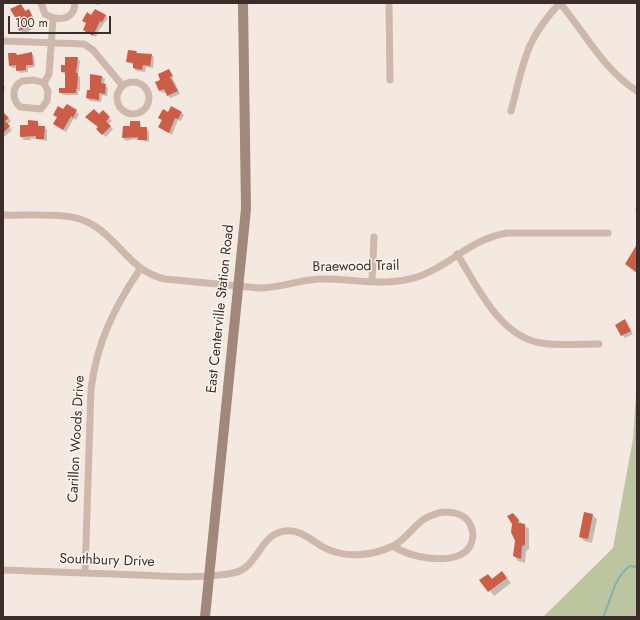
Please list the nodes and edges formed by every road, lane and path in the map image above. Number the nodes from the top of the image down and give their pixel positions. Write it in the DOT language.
graph roads {
  1 [pos="40,3"];
  2 [pos="75,3"];
  3 [pos="244,3"];
  4 [pos="389,3"];
  5 [pos="560,3"];
  6 [pos="53,19"];
  7 [pos="3,41"];
  8 [pos="50,42"];
  9 [pos="390,80"];
  10 [pos="44,83"];
  11 [pos="122,85"];
  12 [pos="637,91"];
  13 [pos="511,111"];
  14 [pos="3,215"];
  15 [pos="608,233"];
  16 [pos="374,237"];
  17 [pos="457,254"];
  18 [pos="140,269"];
  19 [pos="372,281"];
  20 [pos="238,286"];
  21 [pos="599,344"];
  22 [pos="393,546"];
  23 [pos="3,570"];
  24 [pos="85,573"];
  25 [pos="209,575"];
  26 [pos="205,617"];
  1 -- 6 [label="street"];
  2 -- 6 [label="street"];
  3 -- 20 [label="street, East Centerville Station Road"];
  4 -- 9 [label="street"];
  5 -- 12 [label="street"];
  5 -- 13 [label="street"];
  6 -- 8 [label="street"];
  7 -- 8 [label="street"];
  8 -- 10 [label="street"];
  8 -- 11 [label="street"];
  10 -- 10 [label="street"];
  11 -- 11 [label="street"];
  14 -- 18 [label="street"];
  15 -- 17 [label="street, Braewood Trail"];
  16 -- 19 [label="street"];
  17 -- 19 [label="street, Braewood Trail"];
  17 -- 21 [label="street"];
  18 -- 20 [label="street, Braewood Trail"];
  18 -- 24 [label="street, Carillon Woods Drive"];
  19 -- 20 [label="street, Braewood Trail"];
  20 -- 25 [label="street, East Centerville Station Road"];
  22 -- 22 [label="street"];
  22 -- 25 [label="street, Southbury Drive"];
  23 -- 24 [label="street, Southbury Drive"];
  24 -- 25 [label="street, Southbury Drive"];
  25 -- 26 [label="street, East Centerville Station Road"];
}
